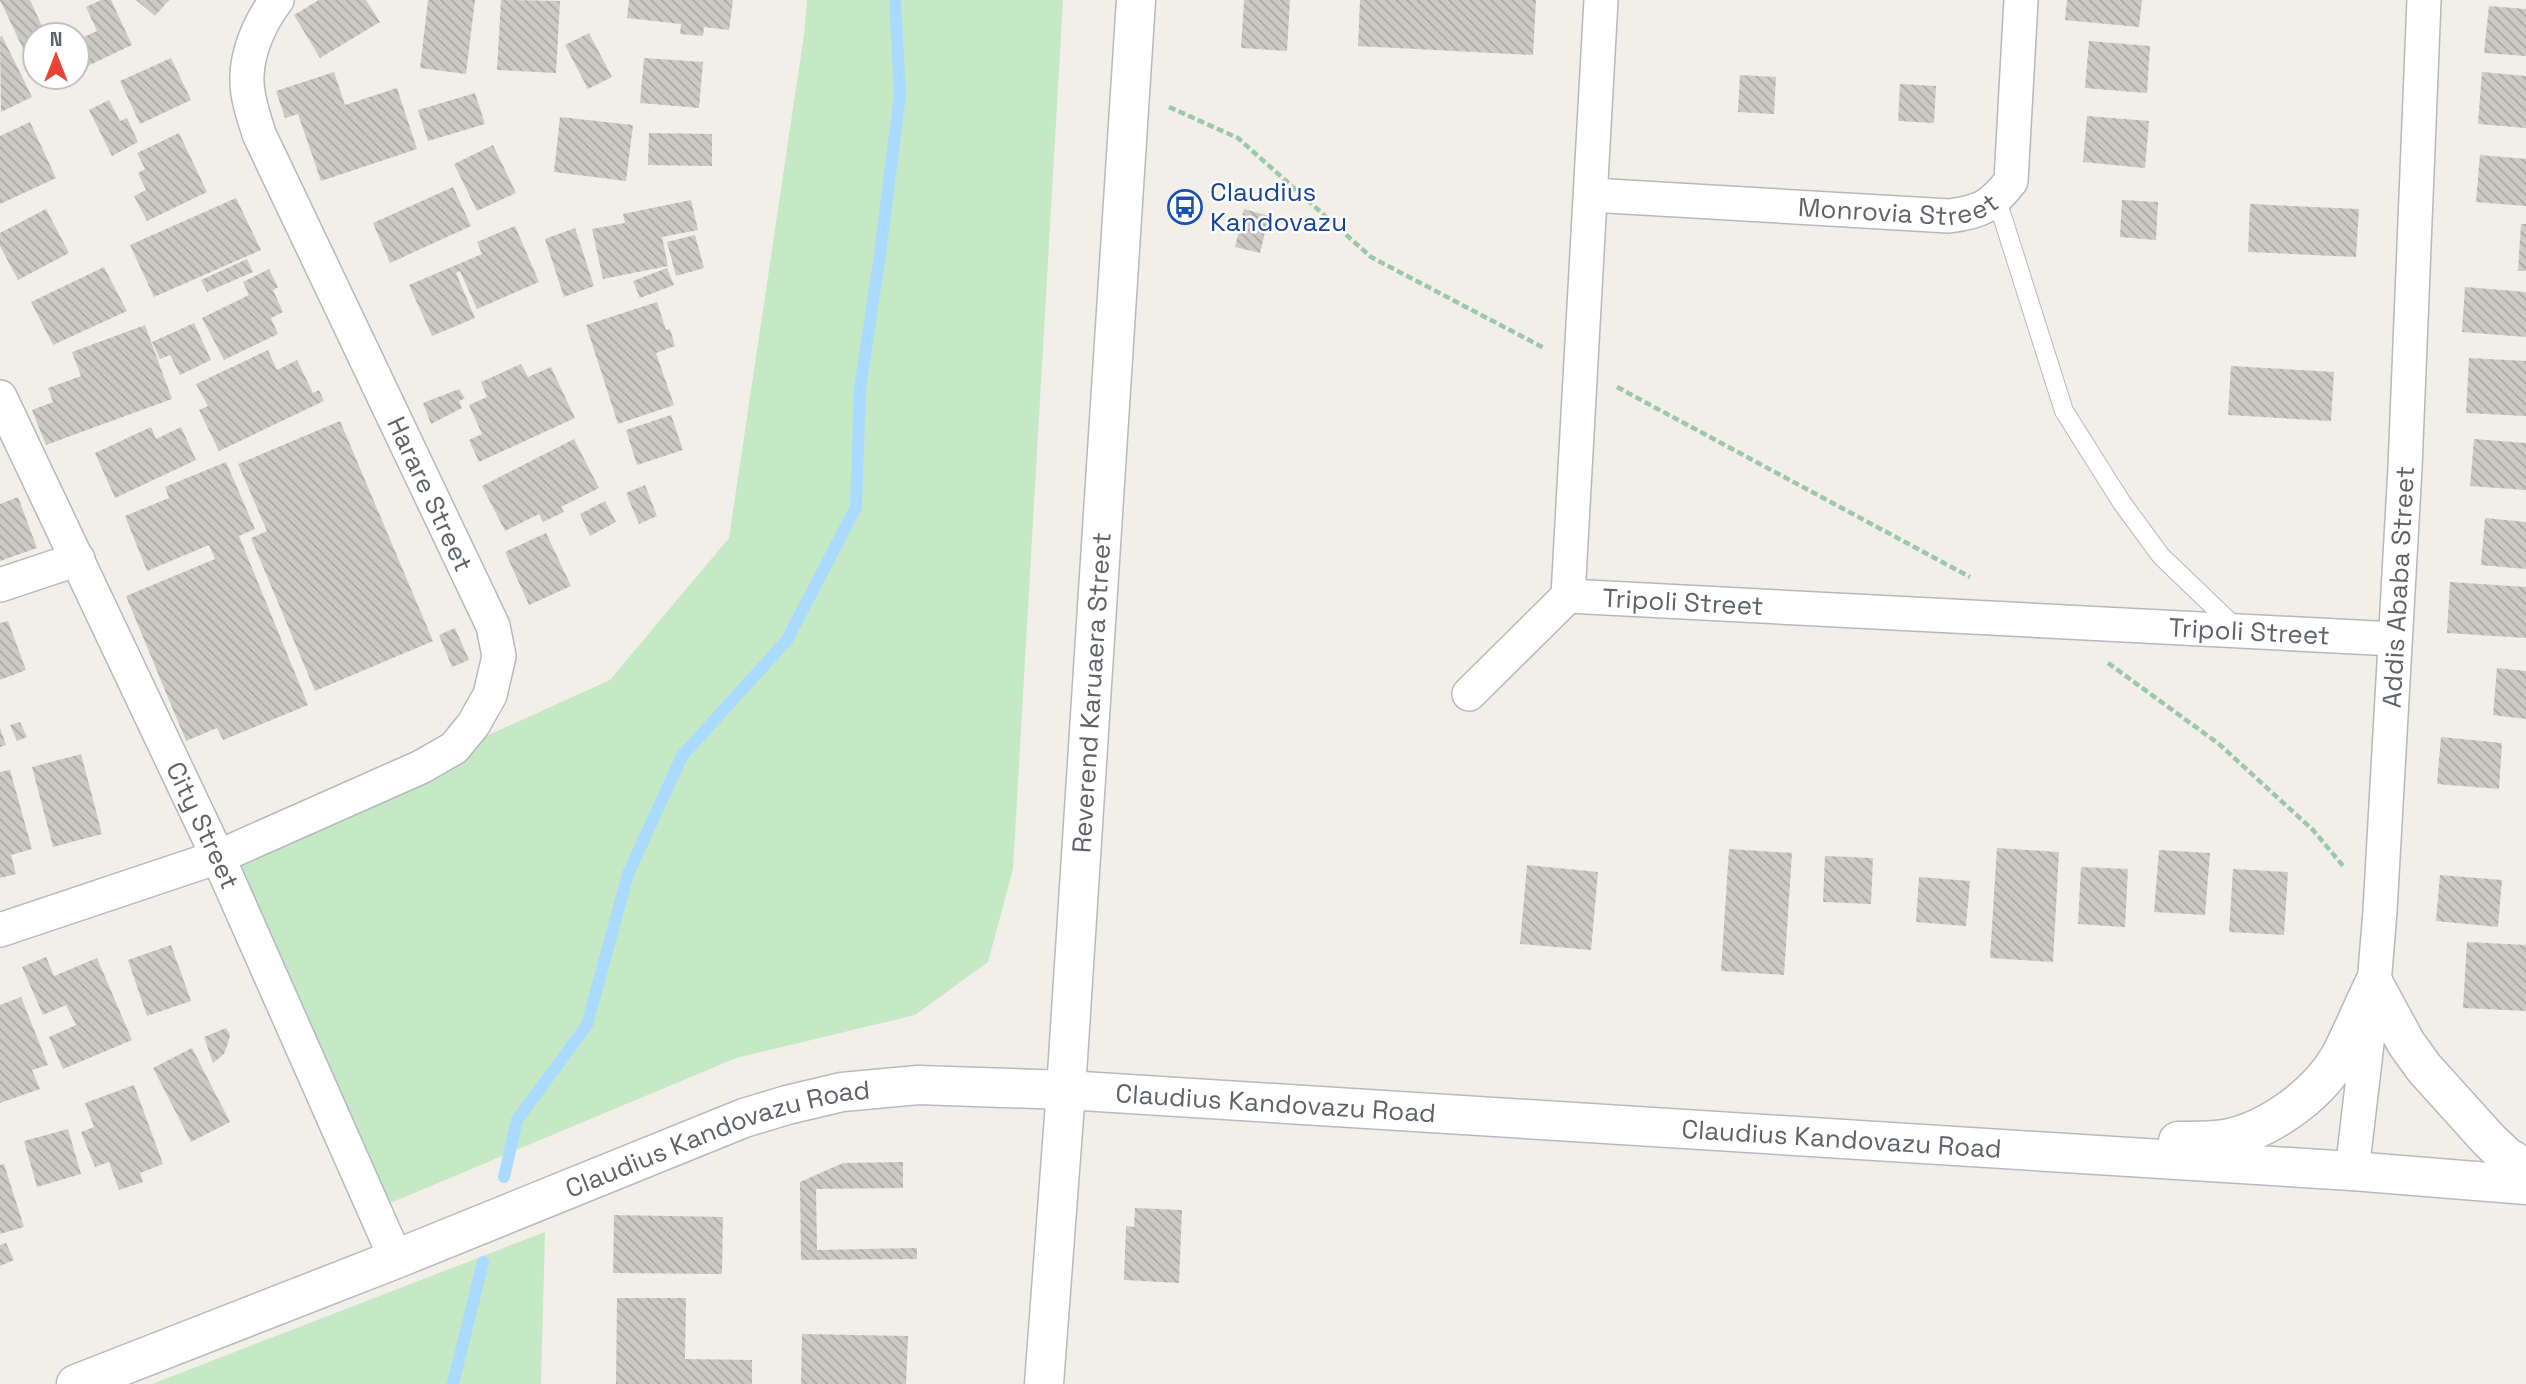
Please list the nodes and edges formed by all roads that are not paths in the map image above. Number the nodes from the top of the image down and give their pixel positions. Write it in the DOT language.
graph roads {
  1 [pos="276,0"];
  2 [pos="1136,0"];
  3 [pos="1601,0"];
  4 [pos="2021,0"];
  5 [pos="2424,0"];
  6 [pos="1591,195"];
  7 [pos="1997,200"];
  8 [pos="0,397"];
  9 [pos="78,559"];
  10 [pos="0,585"];
  11 [pos="1568,596"];
  12 [pos="2238,630"];
  13 [pos="2394,639"];
  14 [pos="1469,694"];
  15 [pos="218,858"];
  16 [pos="0,930"];
  17 [pos="2374,984"];
  18 [pos="1066,1090"];
  19 [pos="1924,1145"];
  20 [pos="2526,1168"];
  21 [pos="2352,1171"];
  22 [pos="2526,1185"];
  23 [pos="396,1259"];
  24 [pos="76,1384"];
  25 [pos="1044,1384"];
  1 -- 15 [label="street, Harare Street"];
  2 -- 18 [label="street, Reverend Karuaera Street"];
  3 -- 6 [label="street, Tripoli Street"];
  4 -- 7 [label="street, Monrovia Street"];
  5 -- 13 [label="street, Addis Ababa Street"];
  6 -- 7 [label="street, Monrovia Street"];
  6 -- 11 [label="street, Tripoli Street"];
  7 -- 12 [label="lane"];
  8 -- 9 [label="street, City Street"];
  9 -- 10 [label="street"];
  9 -- 15 [label="street, City Street"];
  11 -- 12 [label="street, Tripoli Street"];
  11 -- 14 [label="street"];
  12 -- 13 [label="street, Tripoli Street"];
  13 -- 17 [label="street, Addis Ababa Street"];
  15 -- 16 [label="street, Harare Street"];
  15 -- 23 [label="street, City Street"];
  17 -- 19 [label="street"];
  17 -- 20 [label="street"];
  17 -- 21 [label="street, Addis Ababa Street"];
  18 -- 19 [label="street, Claudius Kandovazu Road"];
  18 -- 23 [label="street, Claudius Kandovazu Road"];
  18 -- 25 [label="street, Reverend Karuaera Street"];
  19 -- 21 [label="street, Claudius Kandovazu Road"];
  21 -- 22 [label="street, Claudius Kandovazu Road"];
  23 -- 24 [label="street, Claudius Kandovazu Road"];
}
